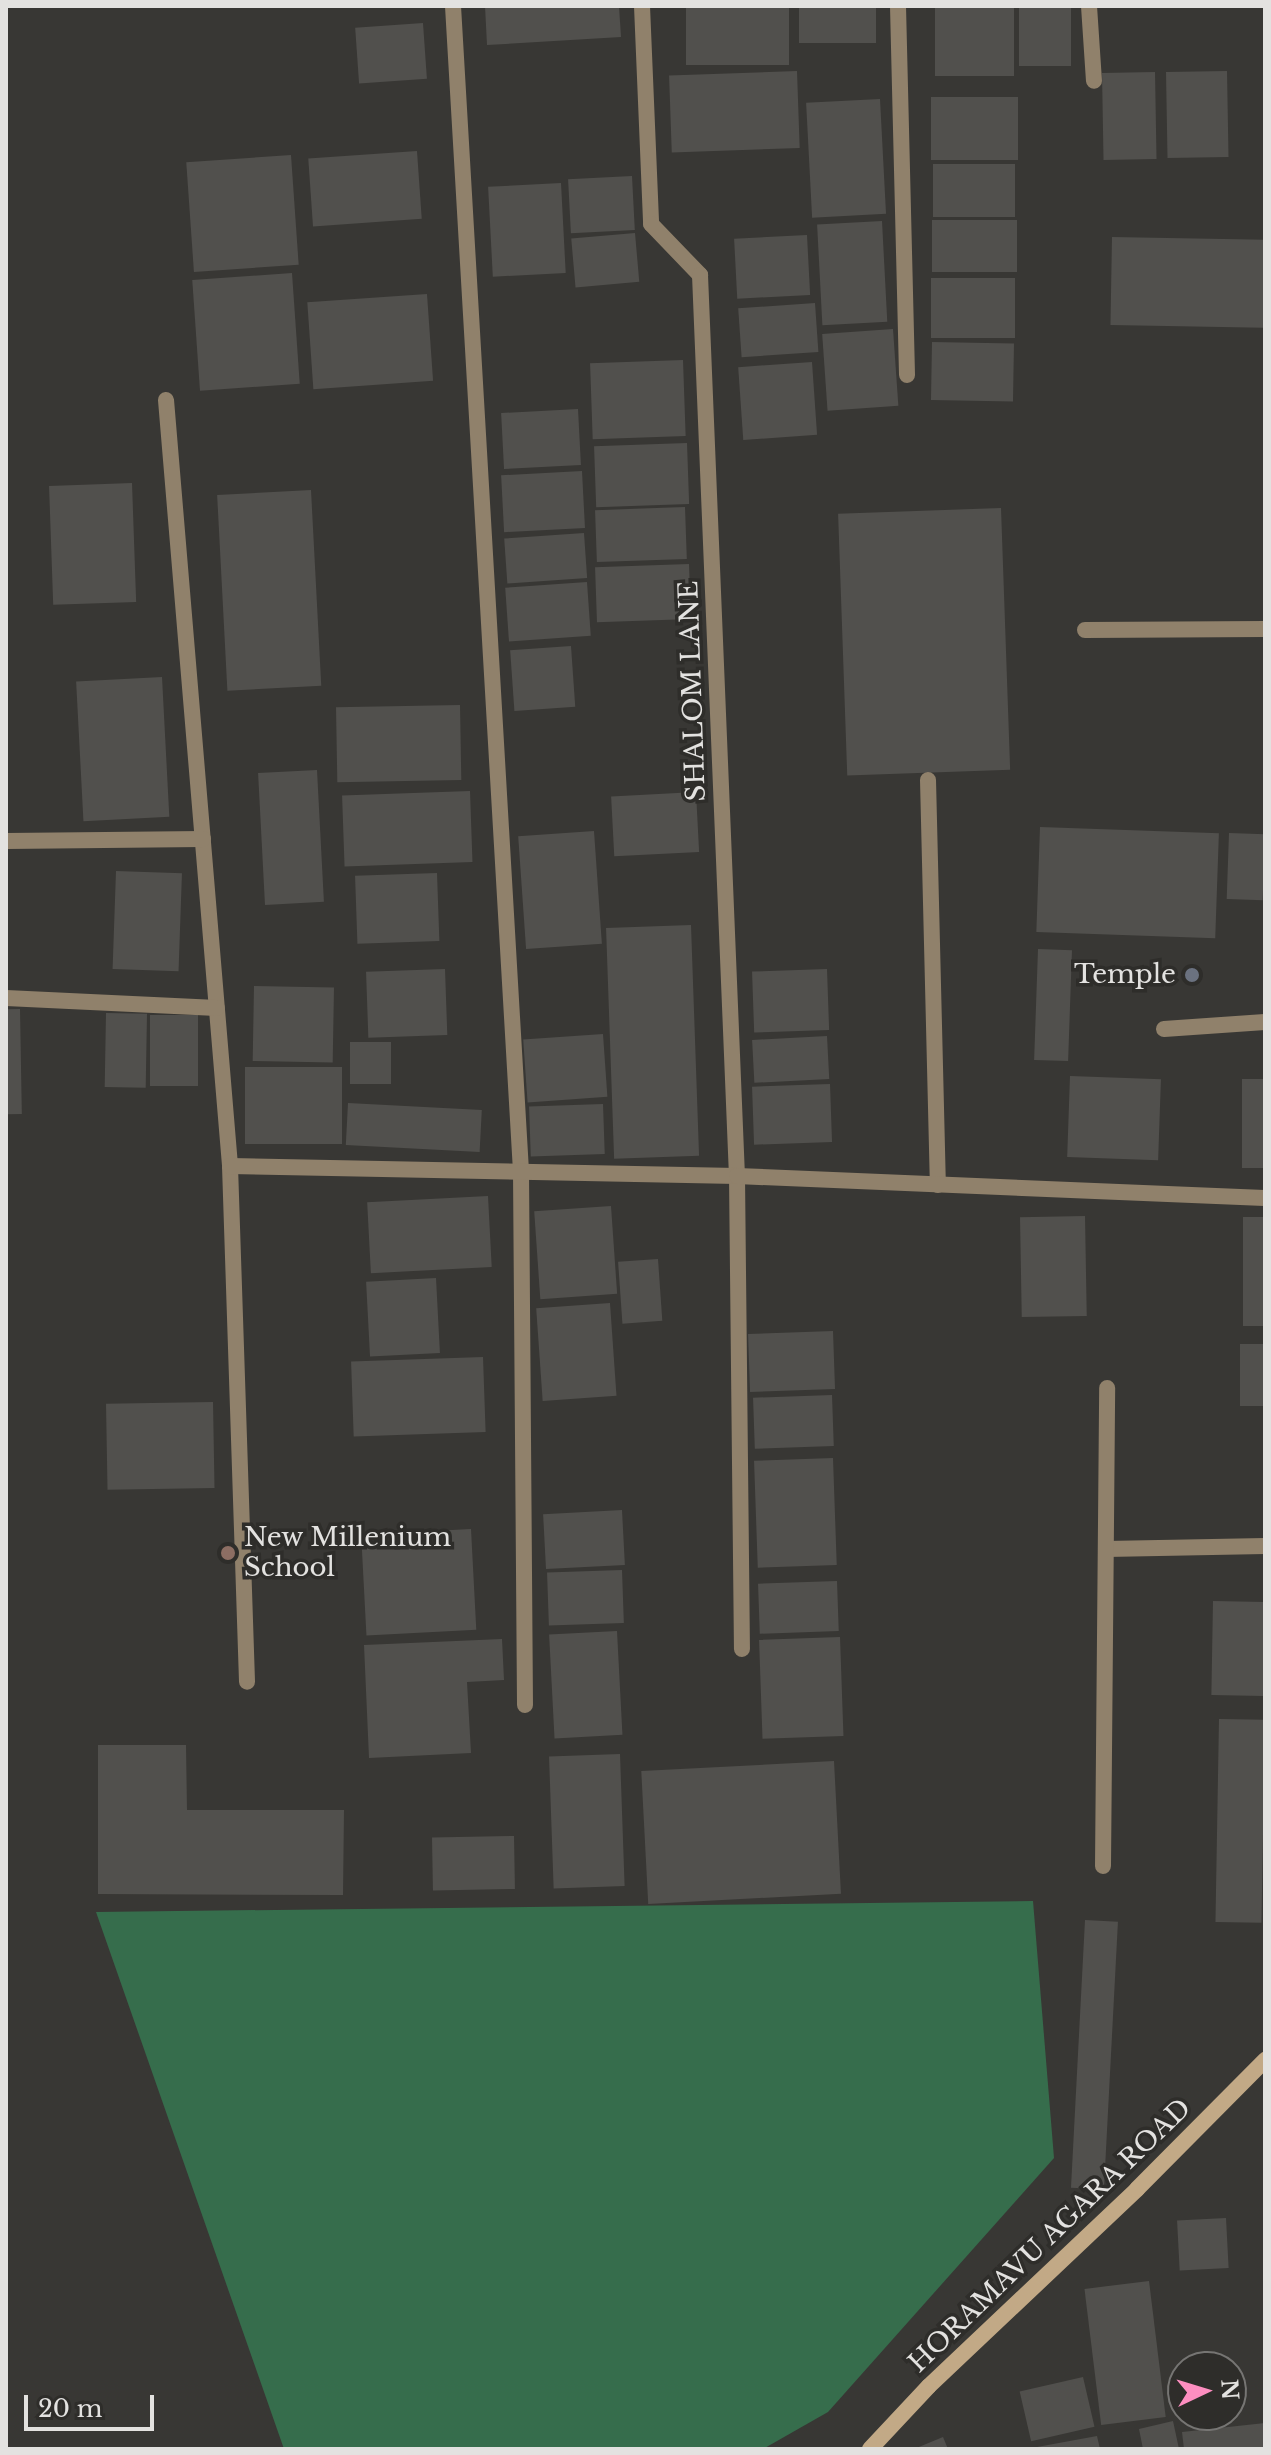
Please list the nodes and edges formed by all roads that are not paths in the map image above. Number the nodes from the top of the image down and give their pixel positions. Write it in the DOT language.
graph roads {
  1 [pos="453,6"];
  2 [pos="642,6"];
  3 [pos="898,6"];
  4 [pos="1089,6"];
  5 [pos="1094,81"];
  6 [pos="907,375"];
  7 [pos="166,400"];
  8 [pos="1265,629"];
  9 [pos="1085,630"];
  10 [pos="928,780"];
  11 [pos="203,839"];
  12 [pos="6,841"];
  13 [pos="6,998"];
  14 [pos="217,1008"];
  15 [pos="1265,1022"];
  16 [pos="1164,1029"];
  17 [pos="230,1166"];
  18 [pos="521,1172"];
  19 [pos="737,1176"];
  20 [pos="938,1185"];
  21 [pos="1265,1198"];
  22 [pos="1107,1388"];
  23 [pos="1265,1546"];
  24 [pos="1106,1549"];
  25 [pos="742,1649"];
  26 [pos="247,1682"];
  27 [pos="525,1705"];
  28 [pos="1103,1866"];
  29 [pos="1265,2060"];
  30 [pos="870,2449"];
  1 -- 18 [label="street"];
  2 -- 19 [label="street, SHALOM LANE"];
  3 -- 6 [label="street"];
  4 -- 5 [label="street"];
  7 -- 11 [label="street"];
  8 -- 9 [label="street"];
  10 -- 20 [label="street"];
  11 -- 12 [label="street"];
  11 -- 14 [label="street"];
  13 -- 14 [label="street"];
  14 -- 17 [label="street"];
  15 -- 16 [label="street"];
  17 -- 18 [label="street"];
  17 -- 26 [label="street"];
  18 -- 19 [label="street"];
  18 -- 27 [label="street"];
  19 -- 20 [label="street"];
  19 -- 25 [label="street, SHALOM LANE"];
  20 -- 21 [label="street"];
  22 -- 24 [label="street"];
  23 -- 24 [label="street"];
  24 -- 28 [label="street"];
  29 -- 30 [label="street, HORAMAVU AGARA ROAD"];
}
